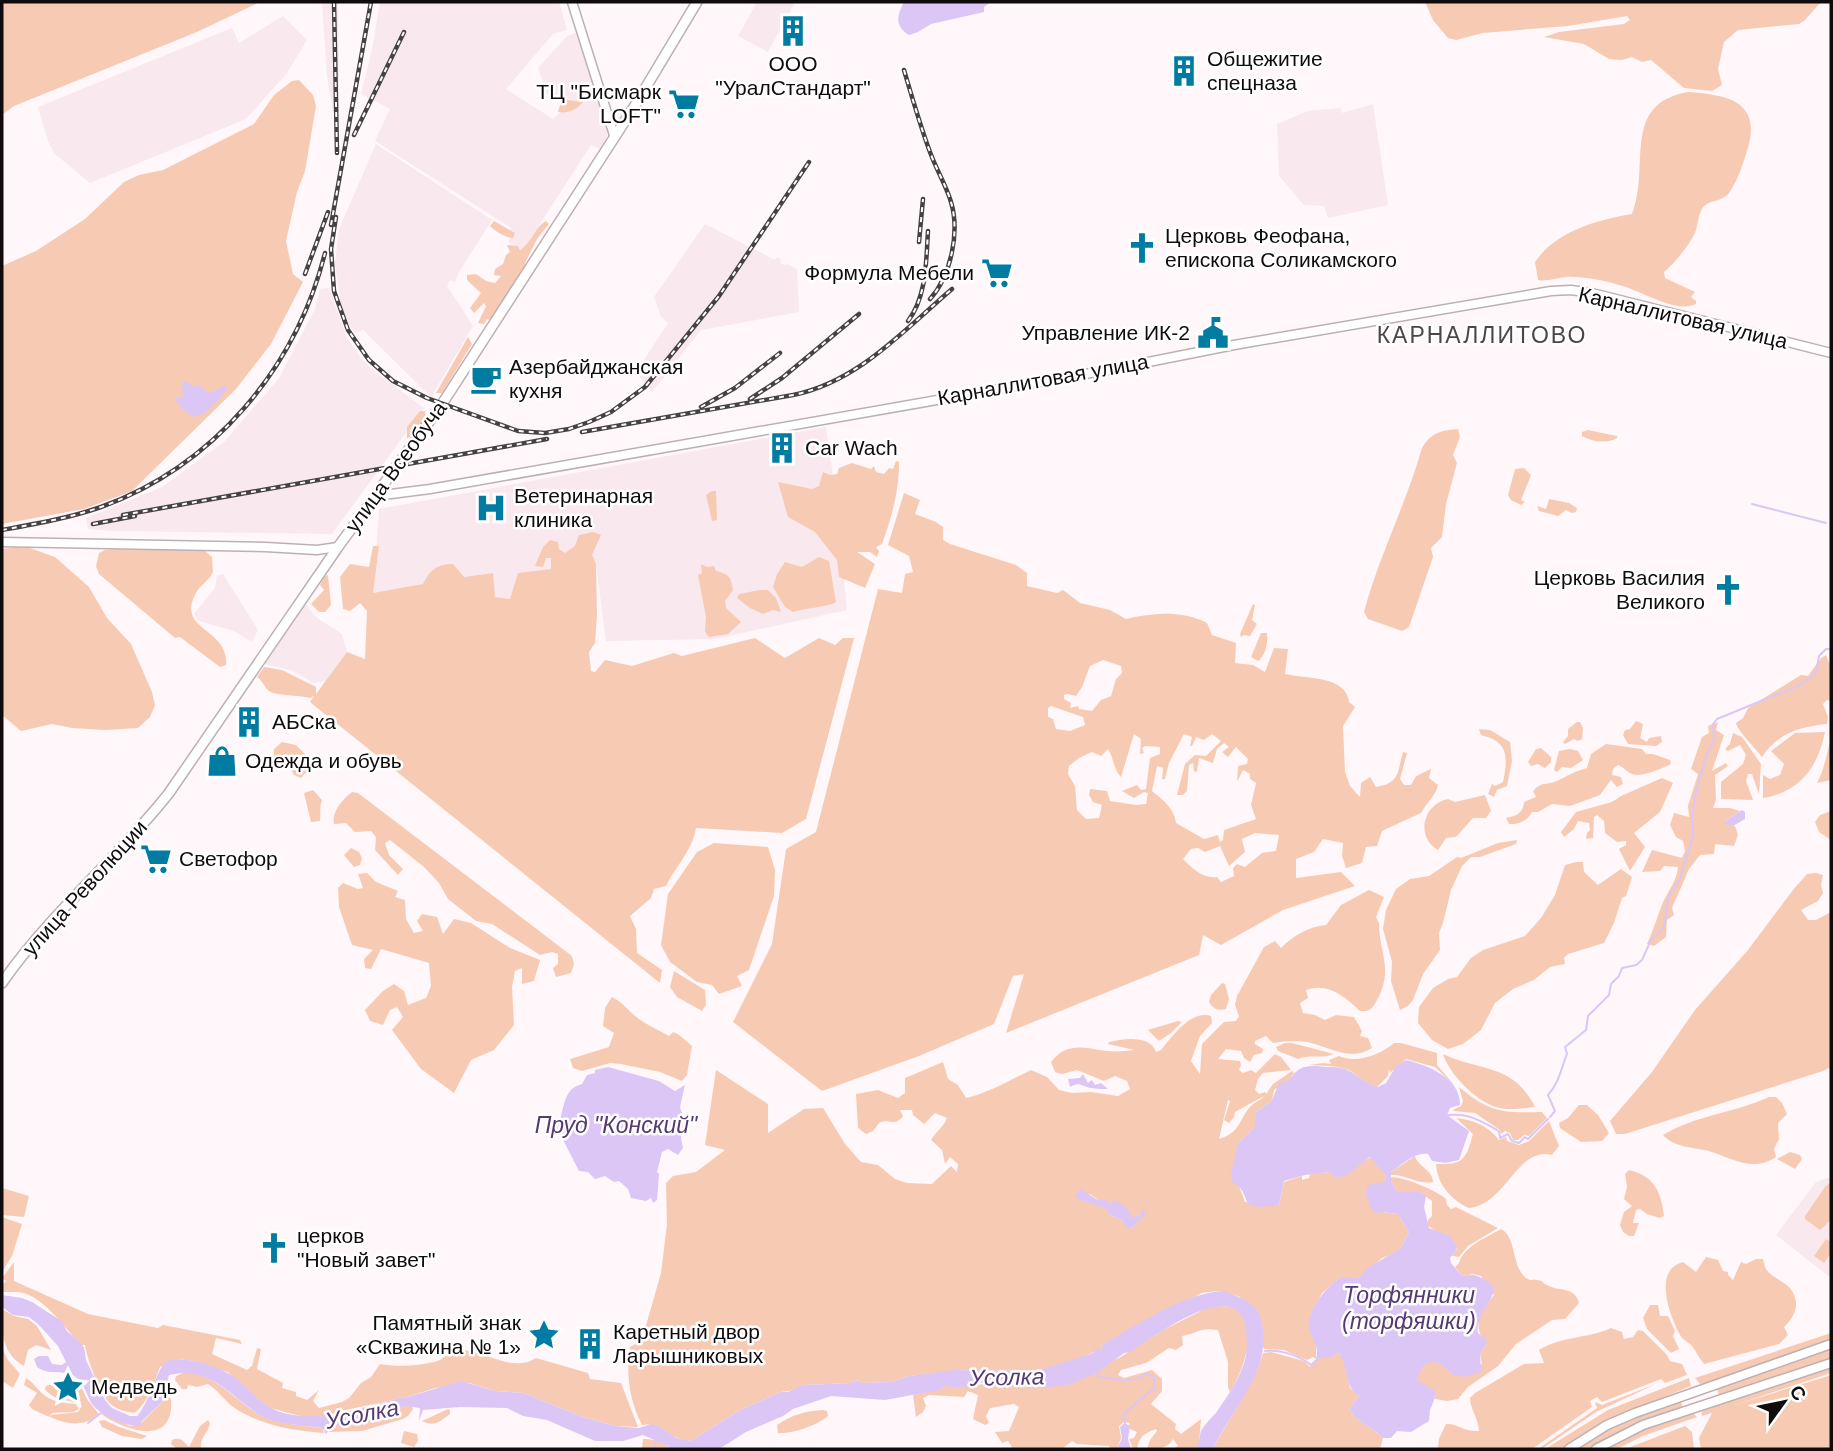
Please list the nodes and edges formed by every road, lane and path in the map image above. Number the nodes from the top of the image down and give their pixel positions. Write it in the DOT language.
graph roads {
  1 [pos="572,2"];
  2 [pos="697,2"];
  3 [pos="614,135"];
  4 [pos="1831,353"];
  5 [pos="375,496"];
  6 [pos="2,542"];
  7 [pos="338,547"];
  8 [pos="169,793"];
  9 [pos="2,983"];
  10 [pos="1831,1344"];
  11 [pos="1831,1363"];
  12 [pos="1569,1449"];
  13 [pos="1596,1449"];
  1 -- 3 [label="street"];
  2 -- 3 [label="main road, улица Всеобуча"];
  3 -- 5 [label="main road, улица Всеобуча"];
  4 -- 5 [label="street, Карналлитовая улица"];
  5 -- 7 [label="main road, улица Всеобуча"];
  6 -- 7 [label="street"];
  7 -- 8 [label="main road, улица Всеобуча"];
  8 -- 9 [label="main road, улица Революции"];
  10 -- 12 [label="street"];
  11 -- 13 [label="street"];
}
